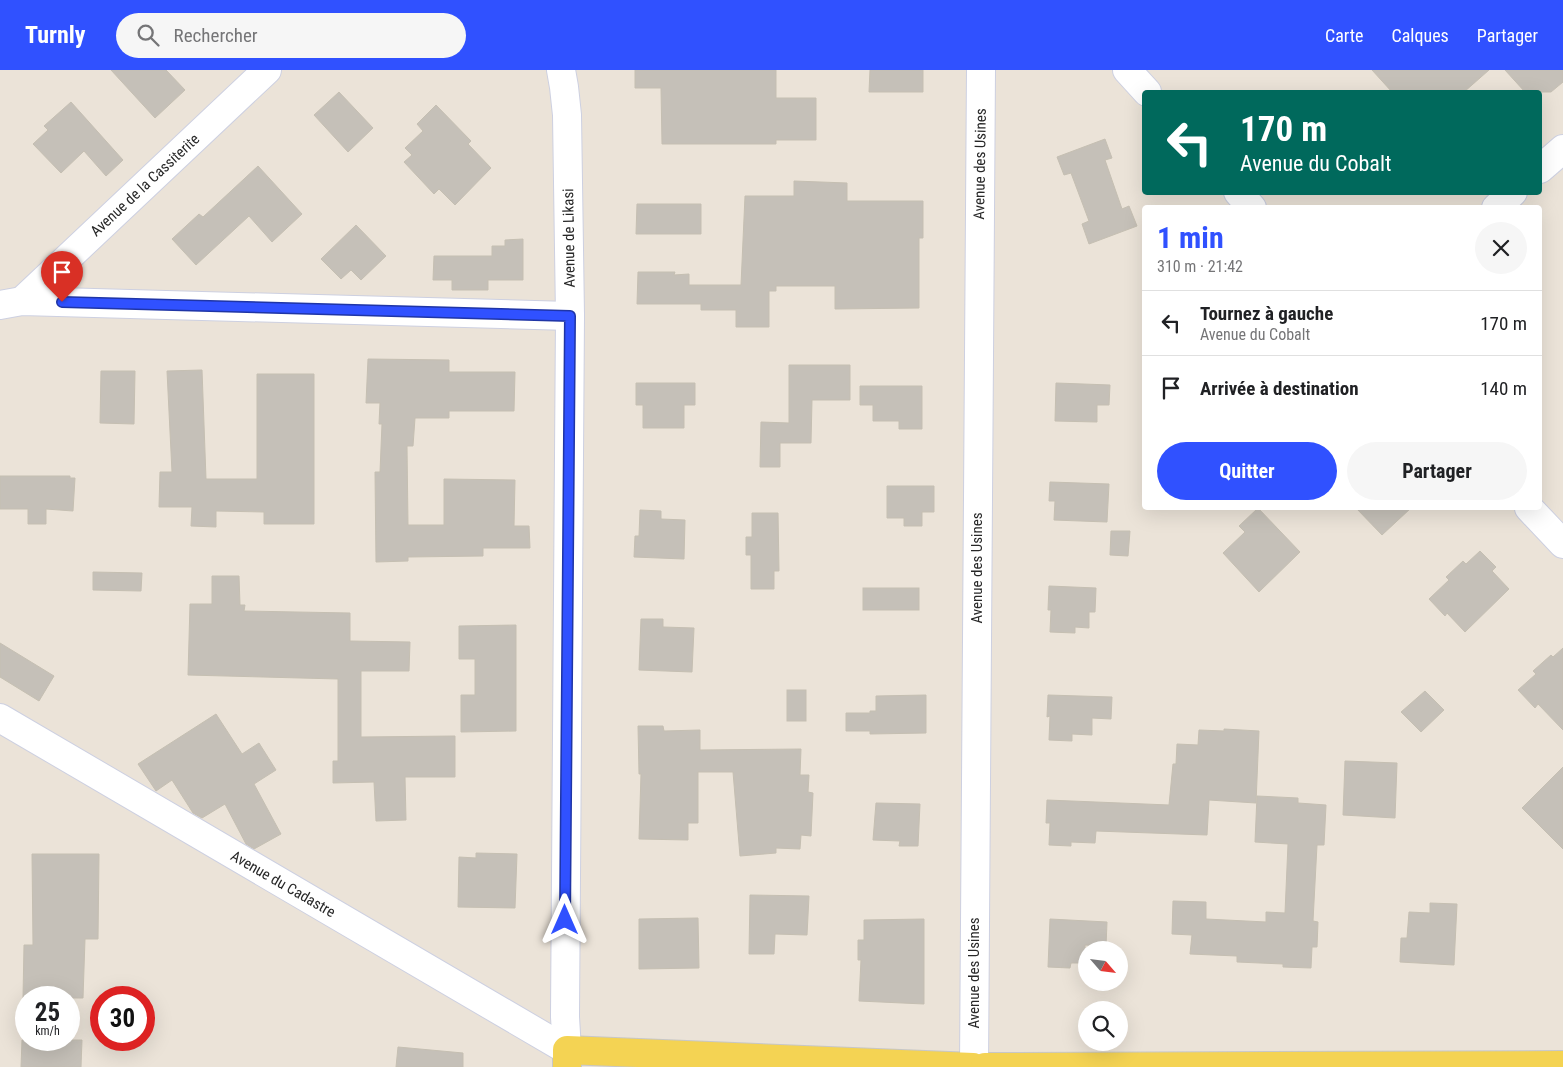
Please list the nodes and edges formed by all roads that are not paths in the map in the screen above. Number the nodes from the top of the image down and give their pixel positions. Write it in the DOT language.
graph roads {
  1 [pos="267,70"];
  2 [pos="561,70"];
  3 [pos="981,70"];
  4 [pos="1127,70"];
  5 [pos="1145,90"];
  6 [pos="1563,149"];
  7 [pos="1542,167"];
  8 [pos="1241,195"];
  9 [pos="1510,195"];
  10 [pos="1249,205"];
  11 [pos="1499,205"];
  12 [pos="11,303"];
  13 [pos="570,316"];
  14 [pos="1531,510"];
  15 [pos="1563,544"];
  16 [pos="0,718"];
  17 [pos="567,1059"];
  18 [pos="1563,1065"];
  19 [pos="973,1067"];
  20 [pos="985,1067"];
  1 -- 12 [label="street, Avenue de la Cassiterite"];
  2 -- 13 [label="street, Avenue de Likasi"];
  3 -- 19 [label="street, Avenue des Usines"];
  4 -- 5 [label="street"];
  6 -- 7 [label="street"];
  8 -- 10 [label="street"];
  9 -- 11 [label="street"];
  12 -- 13 [label="street"];
  13 -- 17 [label="street, Avenue de Likasi"];
  14 -- 15 [label="street"];
  16 -- 17 [label="street, Avenue du Cadastre"];
  17 -- 19 [label="main road"];
  18 -- 20 [label="main road"];
}
